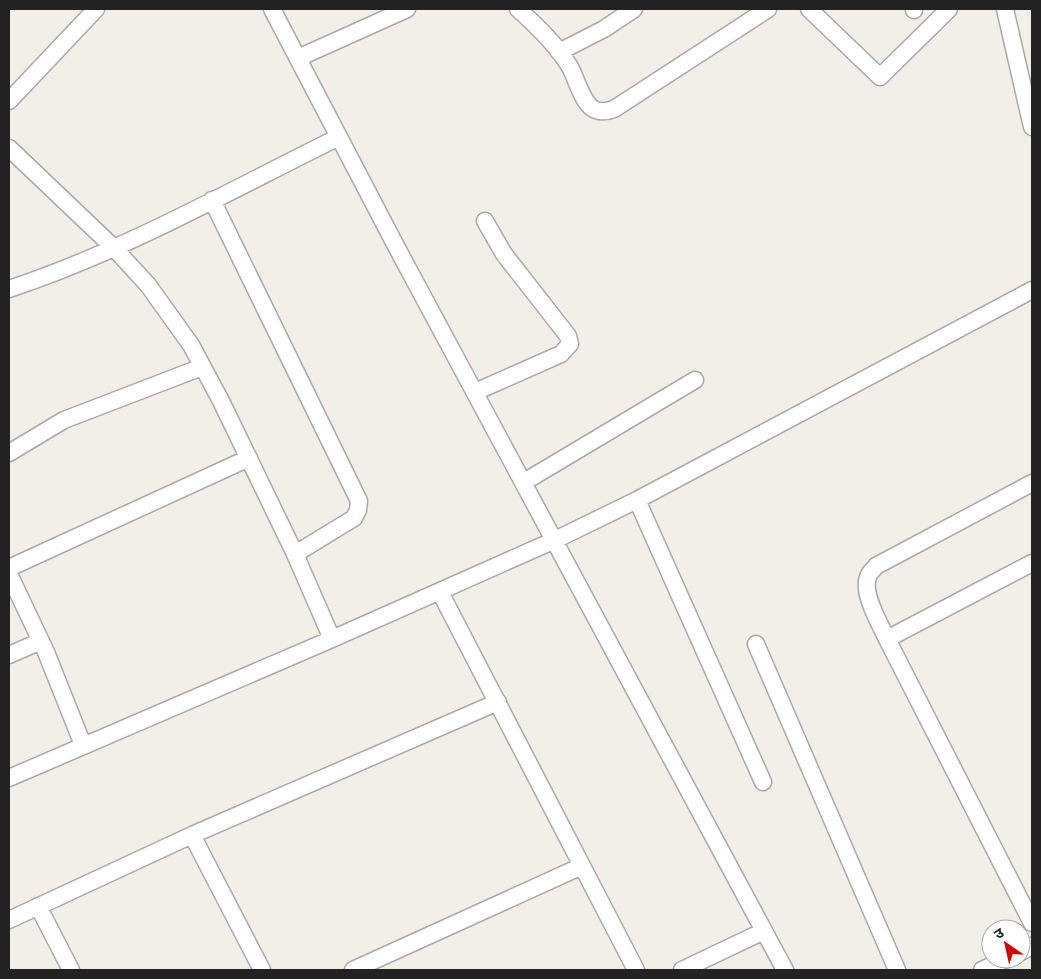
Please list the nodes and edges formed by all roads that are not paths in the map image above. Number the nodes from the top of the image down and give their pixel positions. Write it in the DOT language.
graph roads {
  1 [pos="96,9"];
  2 [pos="272,9"];
  3 [pos="407,9"];
  4 [pos="518,9"];
  5 [pos="634,9"];
  6 [pos="768,9"];
  7 [pos="809,9"];
  8 [pos="950,9"];
  9 [pos="1005,9"];
  10 [pos="559,52"];
  11 [pos="298,58"];
  12 [pos="9,101"];
  13 [pos="1032,122"];
  14 [pos="339,137"];
  15 [pos="9,148"];
  16 [pos="212,200"];
  17 [pos="485,221"];
  18 [pos="114,248"];
  19 [pos="9,289"];
  20 [pos="1032,290"];
  21 [pos="202,367"];
  22 [pos="696,380"];
  23 [pos="474,392"];
  24 [pos="9,453"];
  25 [pos="249,458"];
  26 [pos="524,482"];
  27 [pos="1032,482"];
  28 [pos="637,500"];
  29 [pos="555,540"];
  30 [pos="295,554"];
  31 [pos="1032,563"];
  32 [pos="9,568"];
  33 [pos="9,574"];
  34 [pos="440,592"];
  35 [pos="887,638"];
  36 [pos="332,639"];
  37 [pos="41,641"];
  38 [pos="756,644"];
  39 [pos="9,655"];
  40 [pos="498,702"];
  41 [pos="83,745"];
  42 [pos="9,778"];
  43 [pos="763,782"];
  44 [pos="192,835"];
  45 [pos="582,866"];
  46 [pos="38,906"];
  47 [pos="9,920"];
  48 [pos="1032,923"];
  49 [pos="764,931"];
  50 [pos="71,970"];
  51 [pos="262,970"];
  52 [pos="353,970"];
  53 [pos="636,970"];
  54 [pos="682,970"];
  55 [pos="785,970"];
  56 [pos="897,970"];
  1 -- 12 [label="street"];
  2 -- 11 [label="street"];
  3 -- 11 [label="street"];
  4 -- 10 [label="street"];
  5 -- 10 [label="street"];
  6 -- 10 [label="street"];
  7 -- 8 [label="street"];
  9 -- 13 [label="street"];
  11 -- 14 [label="street"];
  14 -- 16 [label="street"];
  14 -- 23 [label="street"];
  15 -- 18 [label="street"];
  16 -- 18 [label="street"];
  16 -- 30 [label="street"];
  17 -- 23 [label="street"];
  18 -- 19 [label="street"];
  18 -- 21 [label="street"];
  20 -- 28 [label="street"];
  21 -- 24 [label="street"];
  21 -- 25 [label="street"];
  22 -- 26 [label="street"];
  23 -- 26 [label="street"];
  25 -- 30 [label="street"];
  25 -- 32 [label="street"];
  26 -- 29 [label="street"];
  27 -- 35 [label="street"];
  28 -- 29 [label="street"];
  28 -- 43 [label="street"];
  29 -- 34 [label="street"];
  29 -- 49 [label="street"];
  30 -- 36 [label="street"];
  31 -- 35 [label="street"];
  33 -- 37 [label="street"];
  34 -- 36 [label="street"];
  34 -- 40 [label="street"];
  35 -- 48 [label="street"];
  36 -- 41 [label="street"];
  37 -- 39 [label="street"];
  37 -- 41 [label="street"];
  38 -- 56 [label="street"];
  40 -- 44 [label="street"];
  40 -- 45 [label="street"];
  41 -- 42 [label="street"];
  44 -- 46 [label="street"];
  44 -- 51 [label="street"];
  45 -- 52 [label="street"];
  45 -- 53 [label="street"];
  46 -- 47 [label="street"];
  46 -- 50 [label="street"];
  49 -- 54 [label="street"];
  49 -- 55 [label="street"];
}
